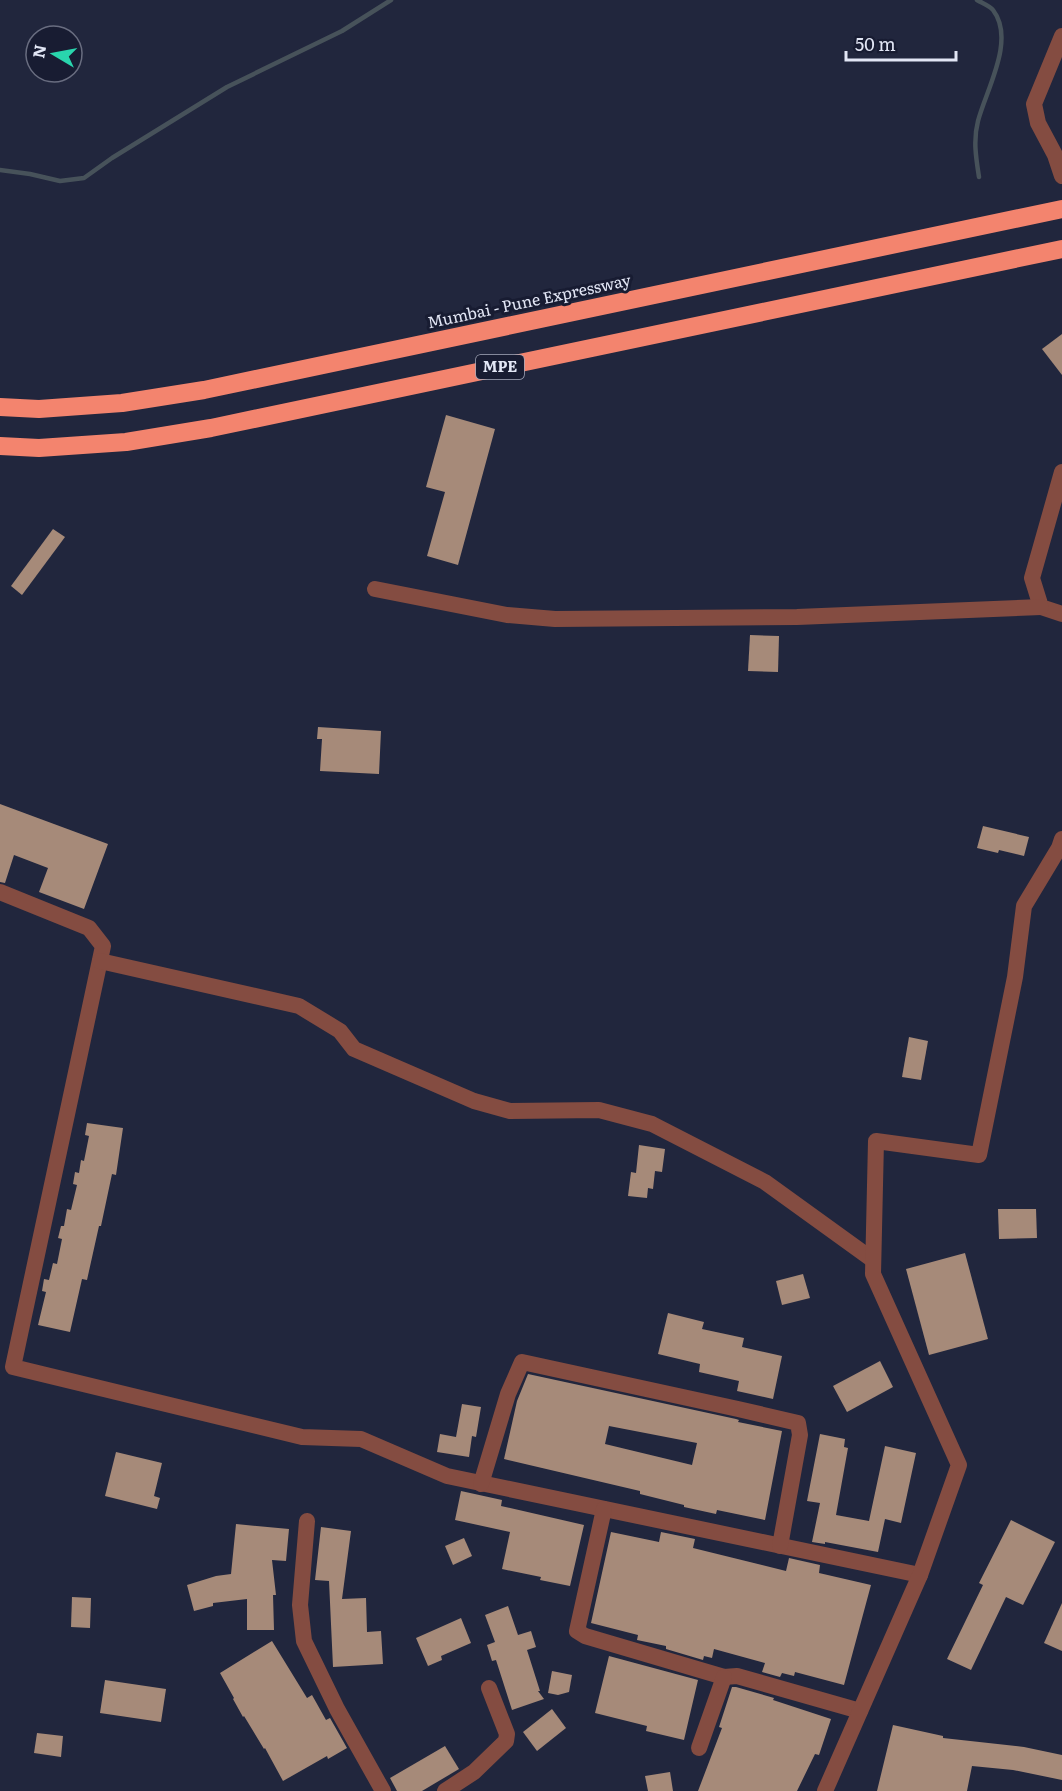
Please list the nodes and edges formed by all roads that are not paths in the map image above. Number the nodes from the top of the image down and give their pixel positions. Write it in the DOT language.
graph roads {
  1 [pos="1062,36"];
  2 [pos="1062,176"];
  3 [pos="1062,209"];
  4 [pos="1062,249"];
  5 [pos="0,407"];
  6 [pos="0,446"];
  7 [pos="1062,472"];
  8 [pos="1055,523"];
  9 [pos="375,589"];
  10 [pos="1041,607"];
  11 [pos="1062,614"];
  12 [pos="1062,839"];
  13 [pos="0,892"];
  14 [pos="100,961"];
  15 [pos="873,1260"];
  16 [pos="7,1366"];
  17 [pos="481,1484"];
  18 [pos="604,1509"];
  19 [pos="307,1521"];
  20 [pos="780,1546"];
  21 [pos="920,1575"];
  22 [pos="724,1677"];
  23 [pos="489,1688"];
  24 [pos="860,1711"];
  25 [pos="699,1748"];
  26 [pos="383,1791"];
  27 [pos="445,1791"];
  28 [pos="825,1791"];
  1 -- 2 [label="street"];
  3 -- 5 [label="highway, Mumbai - Pune Expressway / MPE"];
  4 -- 6 [label="highway, MPE"];
  7 -- 8 [label="street"];
  8 -- 10 [label="street"];
  9 -- 10 [label="street"];
  10 -- 11 [label="street"];
  12 -- 15 [label="street"];
  13 -- 14 [label="street"];
  14 -- 15 [label="street"];
  14 -- 16 [label="street"];
  15 -- 21 [label="street"];
  16 -- 17 [label="street"];
  17 -- 18 [label="street"];
  17 -- 20 [label="street"];
  18 -- 20 [label="street"];
  18 -- 22 [label="street"];
  19 -- 26 [label="street"];
  20 -- 21 [label="street"];
  21 -- 24 [label="street"];
  22 -- 24 [label="street"];
  22 -- 25 [label="street"];
  23 -- 27 [label="street"];
  24 -- 28 [label="street"];
}
